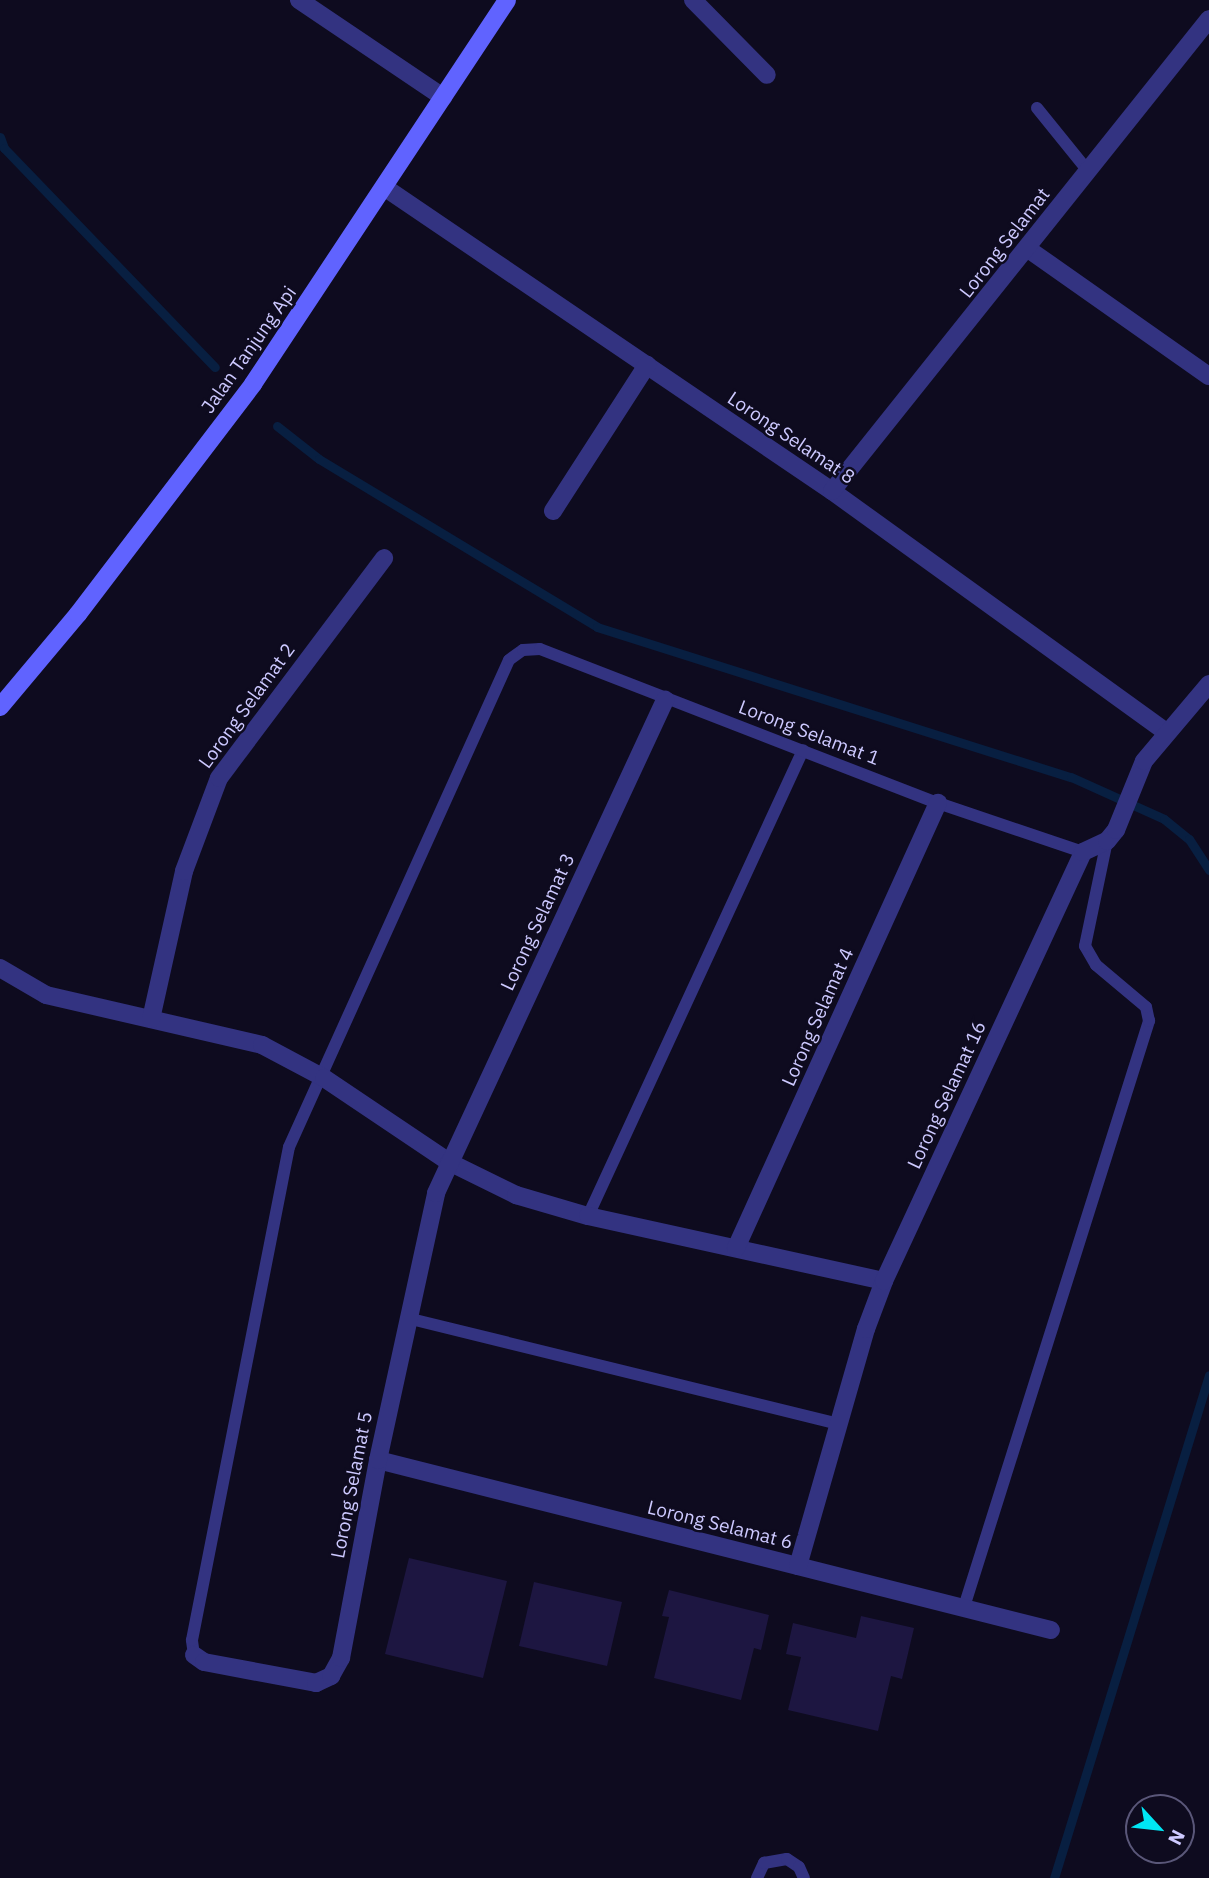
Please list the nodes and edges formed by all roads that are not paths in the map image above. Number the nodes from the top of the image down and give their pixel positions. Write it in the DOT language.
graph roads {
  1 [pos="299,0"];
  2 [pos="507,0"];
  3 [pos="694,0"];
  4 [pos="1209,19"];
  5 [pos="767,75"];
  6 [pos="443,97"];
  7 [pos="1037,108"];
  8 [pos="1088,171"];
  9 [pos="384,187"];
  10 [pos="1028,249"];
  11 [pos="647,365"];
  12 [pos="1209,376"];
  13 [pos="832,491"];
  14 [pos="554,510"];
  15 [pos="384,558"];
  16 [pos="1209,684"];
  17 [pos="665,700"];
  18 [pos="0,707"];
  19 [pos="1167,733"];
  20 [pos="803,750"];
  21 [pos="938,803"];
  22 [pos="1107,841"];
  23 [pos="1083,852"];
  24 [pos="0,968"];
  25 [pos="151,1019"];
  26 [pos="324,1078"];
  27 [pos="449,1162"];
  28 [pos="588,1216"];
  29 [pos="736,1248"];
  30 [pos="884,1281"];
  31 [pos="407,1318"];
  32 [pos="839,1424"];
  33 [pos="378,1460"];
  34 [pos="798,1566"];
  35 [pos="964,1607"];
  36 [pos="1051,1630"];
  37 [pos="194,1655"];
  38 [pos="757,1878"];
  39 [pos="804,1878"];
  1 -- 6 [label="street"];
  2 -- 6 [label="street, Jalan Tanjung Api"];
  3 -- 5 [label="street"];
  4 -- 8 [label="street, Lorong Selamat"];
  6 -- 9 [label="street, Jalan Tanjung Api"];
  7 -- 8 [label="lane"];
  8 -- 10 [label="street, Lorong Selamat"];
  9 -- 11 [label="street, Lorong Selamat 8"];
  9 -- 18 [label="street, Jalan Tanjung Api"];
  10 -- 12 [label="street"];
  10 -- 13 [label="street, Lorong Selamat"];
  11 -- 13 [label="street, Lorong Selamat 8"];
  11 -- 14 [label="street"];
  13 -- 19 [label="street, Lorong Selamat 8"];
  15 -- 25 [label="street, Lorong Selamat 2"];
  16 -- 19 [label="street"];
  17 -- 20 [label="lane, Lorong Selamat 1"];
  17 -- 26 [label="lane, Lorong Selamat 1"];
  17 -- 27 [label="street, Lorong Selamat 3"];
  19 -- 22 [label="street"];
  20 -- 21 [label="lane, Lorong Selamat 1"];
  20 -- 28 [label="lane"];
  21 -- 23 [label="lane, Lorong Selamat 1"];
  21 -- 29 [label="street, Lorong Selamat 4"];
  22 -- 23 [label="street"];
  22 -- 35 [label="lane"];
  23 -- 30 [label="street, Lorong Selamat 16"];
  24 -- 25 [label="street"];
  25 -- 26 [label="street"];
  26 -- 27 [label="street"];
  26 -- 37 [label="lane"];
  27 -- 28 [label="street"];
  27 -- 31 [label="street, Lorong Selamat 5"];
  28 -- 29 [label="street"];
  29 -- 30 [label="street"];
  30 -- 32 [label="street, Lorong Selamat 16"];
  31 -- 32 [label="lane"];
  31 -- 33 [label="street, Lorong Selamat 5"];
  32 -- 34 [label="street, Lorong Selamat 16"];
  33 -- 34 [label="street, Lorong Selamat 6"];
  33 -- 37 [label="street, Lorong Selamat 5"];
  34 -- 35 [label="street, Lorong Selamat 6"];
  35 -- 36 [label="street, Lorong Selamat 6"];
  38 -- 39 [label="lane"];
}
